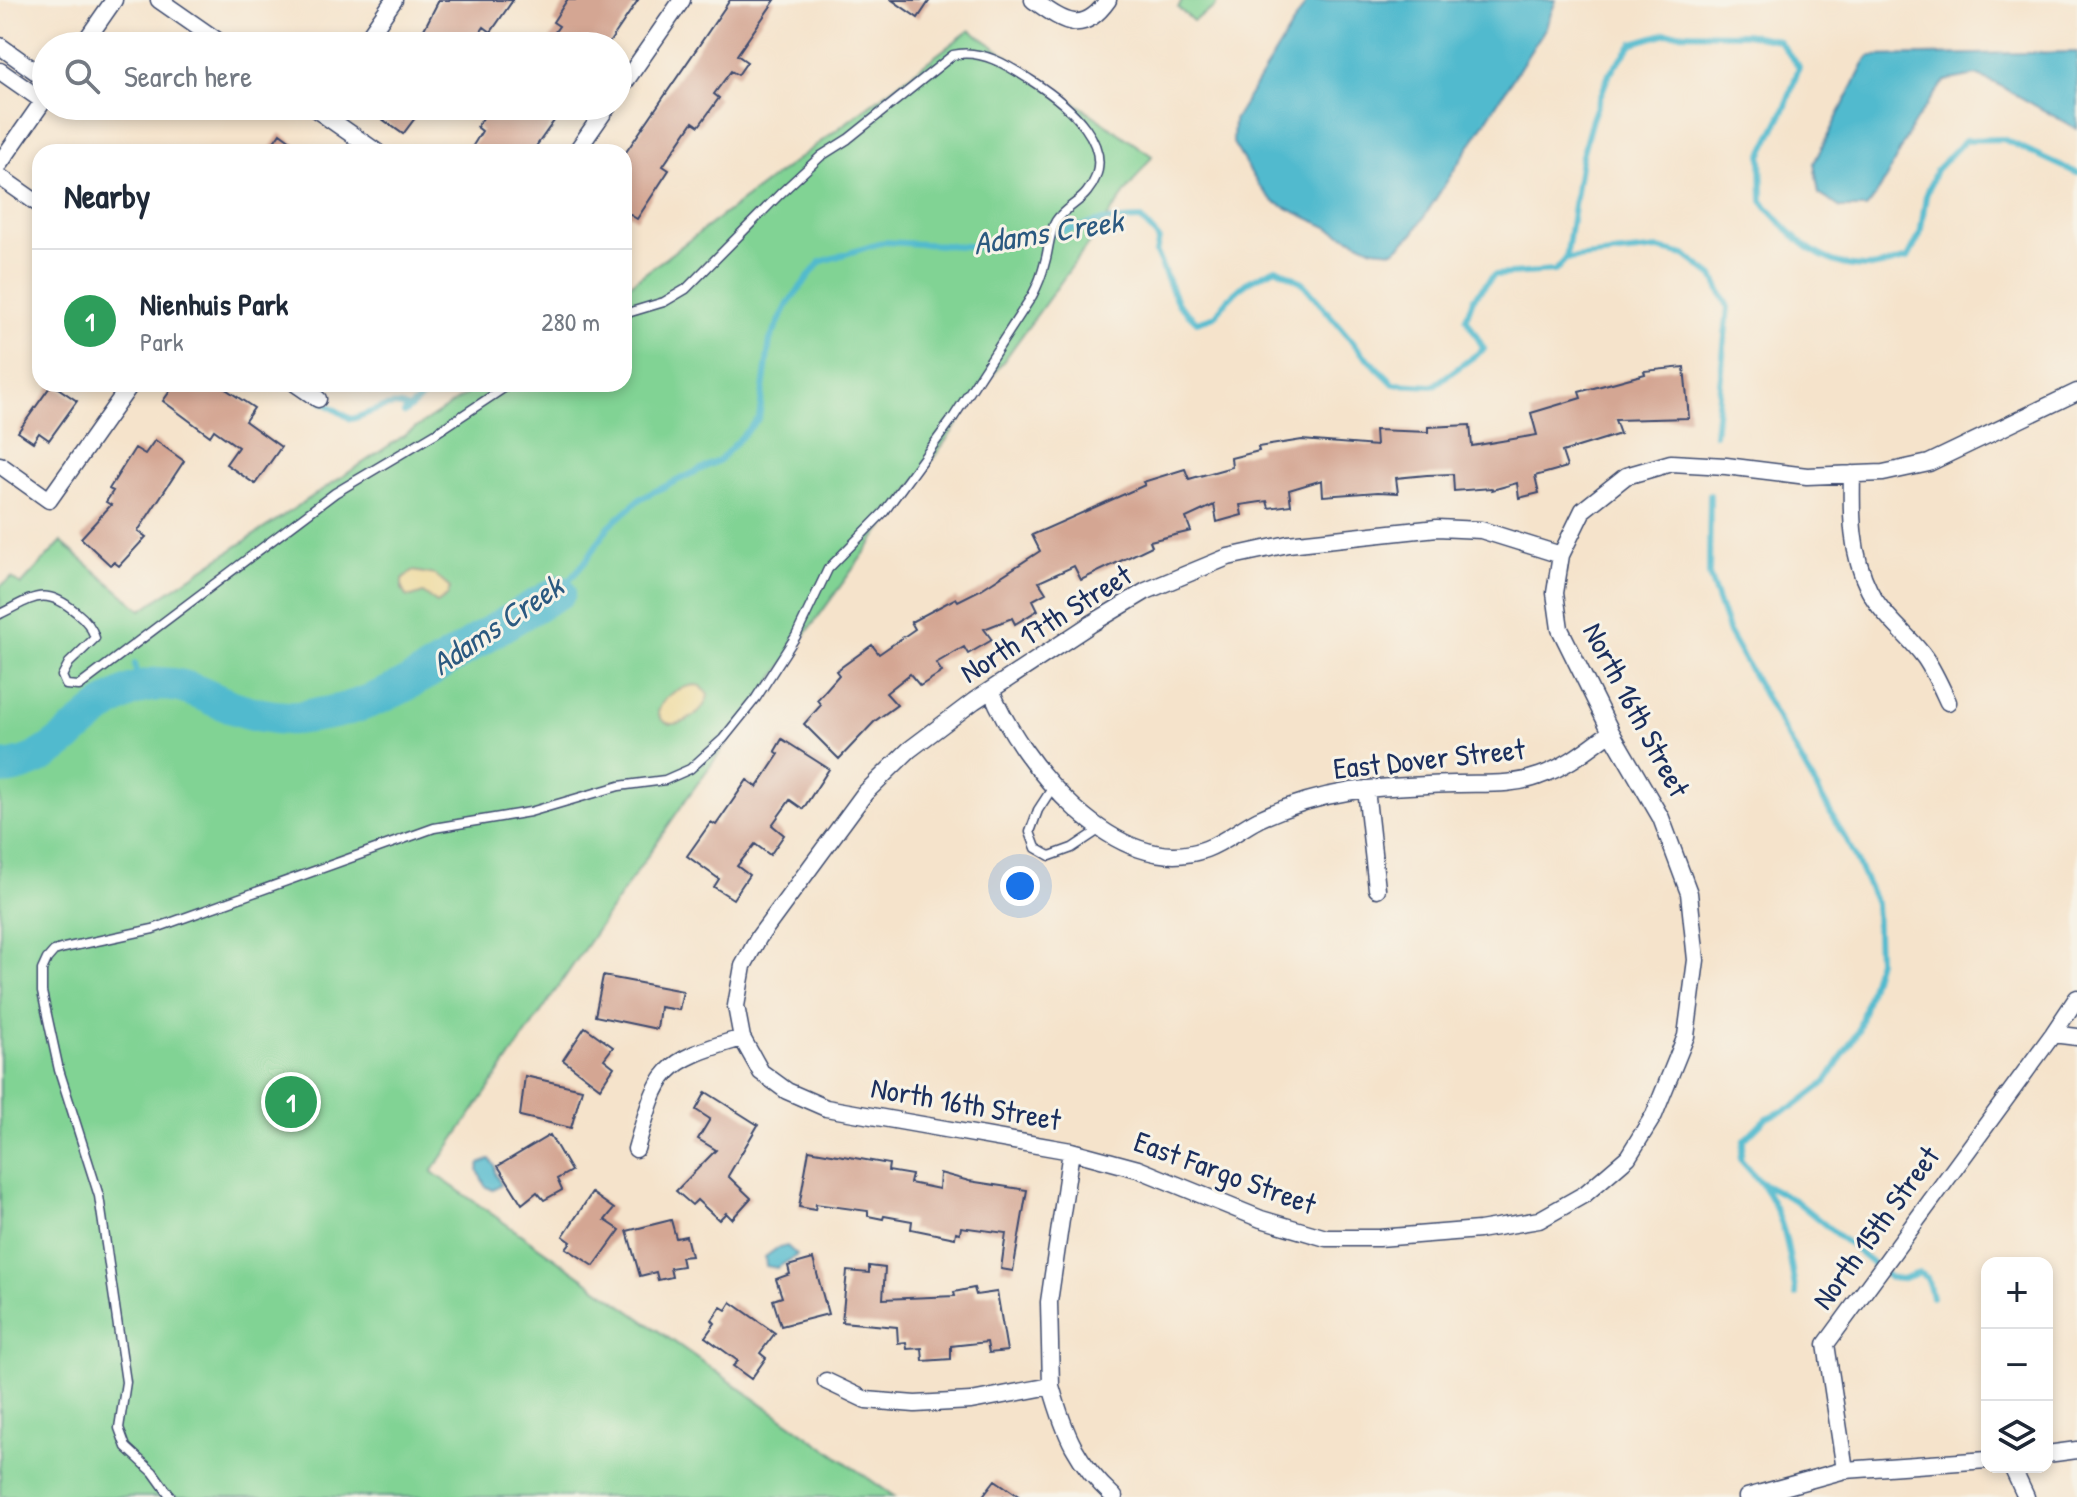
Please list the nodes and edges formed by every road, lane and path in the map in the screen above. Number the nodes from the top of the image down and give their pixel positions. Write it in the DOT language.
graph roads {
  1 [pos="114,0"];
  2 [pos="159,0"];
  3 [pos="394,0"];
  4 [pos="682,0"];
  5 [pos="1033,0"];
  6 [pos="1108,0"];
  7 [pos="92,32"];
  8 [pos="205,32"];
  9 [pos="372,32"];
  10 [pos="0,46"];
  11 [pos="32,69"];
  12 [pos="0,71"];
  13 [pos="632,72"];
  14 [pos="32,91"];
  15 [pos="32,117"];
  16 [pos="334,120"];
  17 [pos="598,120"];
  18 [pos="366,144"];
  19 [pos="582,144"];
  20 [pos="0,163"];
  21 [pos="0,177"];
  22 [pos="32,199"];
  23 [pos="632,312"];
  24 [pos="125,392"];
  25 [pos="308,392"];
  26 [pos="498,392"];
  27 [pos="2076,394"];
  28 [pos="318,399"];
  29 [pos="0,465"];
  30 [pos="1852,474"];
  31 [pos="1561,555"];
  32 [pos="0,614"];
  33 [pos="991,690"];
  34 [pos="1948,702"];
  35 [pos="1611,732"];
  36 [pos="1053,787"];
  37 [pos="1366,789"];
  38 [pos="1103,828"];
  39 [pos="1377,889"];
  40 [pos="2077,998"];
  41 [pos="2053,1034"];
  42 [pos="2077,1037"];
  43 [pos="742,1038"];
  44 [pos="636,1149"];
  45 [pos="1071,1151"];
  46 [pos="1628,1157"];
  47 [pos="826,1381"];
  48 [pos="1051,1386"];
  49 [pos="2077,1450"];
  50 [pos="2053,1453"];
  51 [pos="1981,1460"];
  52 [pos="1845,1470"];
  53 [pos="2015,1473"];
  54 [pos="171,1497"];
  55 [pos="1114,1497"];
  56 [pos="1747,1497"];
  57 [pos="2026,1497"];
  1 -- 7 [label="street"];
  2 -- 8 [label="street"];
  3 -- 9 [label="street"];
  4 -- 13 [label="street"];
  5 -- 6 [label="street"];
  10 -- 11 [label="street"];
  12 -- 14 [label="street"];
  15 -- 20 [label="street"];
  16 -- 18 [label="street"];
  17 -- 19 [label="street"];
  21 -- 22 [label="street"];
  23 -- 54 [label="lane"];
  24 -- 29 [label="street"];
  25 -- 28 [label="street"];
  26 -- 32 [label="lane"];
  27 -- 30 [label="street, North 16th Street"];
  30 -- 31 [label="street, North 16th Street"];
  30 -- 34 [label="street"];
  31 -- 33 [label="street, North 17th Street"];
  31 -- 35 [label="street, North 16th Street"];
  33 -- 36 [label="street, East Dover Street"];
  33 -- 43 [label="street, North 17th Street"];
  35 -- 37 [label="street, East Dover Street"];
  35 -- 46 [label="street, North 16th Street"];
  36 -- 38 [label="street, East Dover Street"];
  36 -- 38 [label="lane"];
  37 -- 38 [label="street, East Dover Street"];
  37 -- 39 [label="street"];
  40 -- 41 [label="street, North 15th Street"];
  41 -- 42 [label="street"];
  41 -- 52 [label="street, North 15th Street"];
  43 -- 44 [label="street"];
  43 -- 45 [label="street, North 16th Street"];
  45 -- 46 [label="street, East Fargo Street"];
  45 -- 48 [label="street, North 16th Street"];
  47 -- 48 [label="street"];
  48 -- 55 [label="street, North 16th Street"];
  49 -- 50 [label="street"];
  51 -- 52 [label="street"];
  52 -- 56 [label="street"];
  53 -- 57 [label="street"];
}
